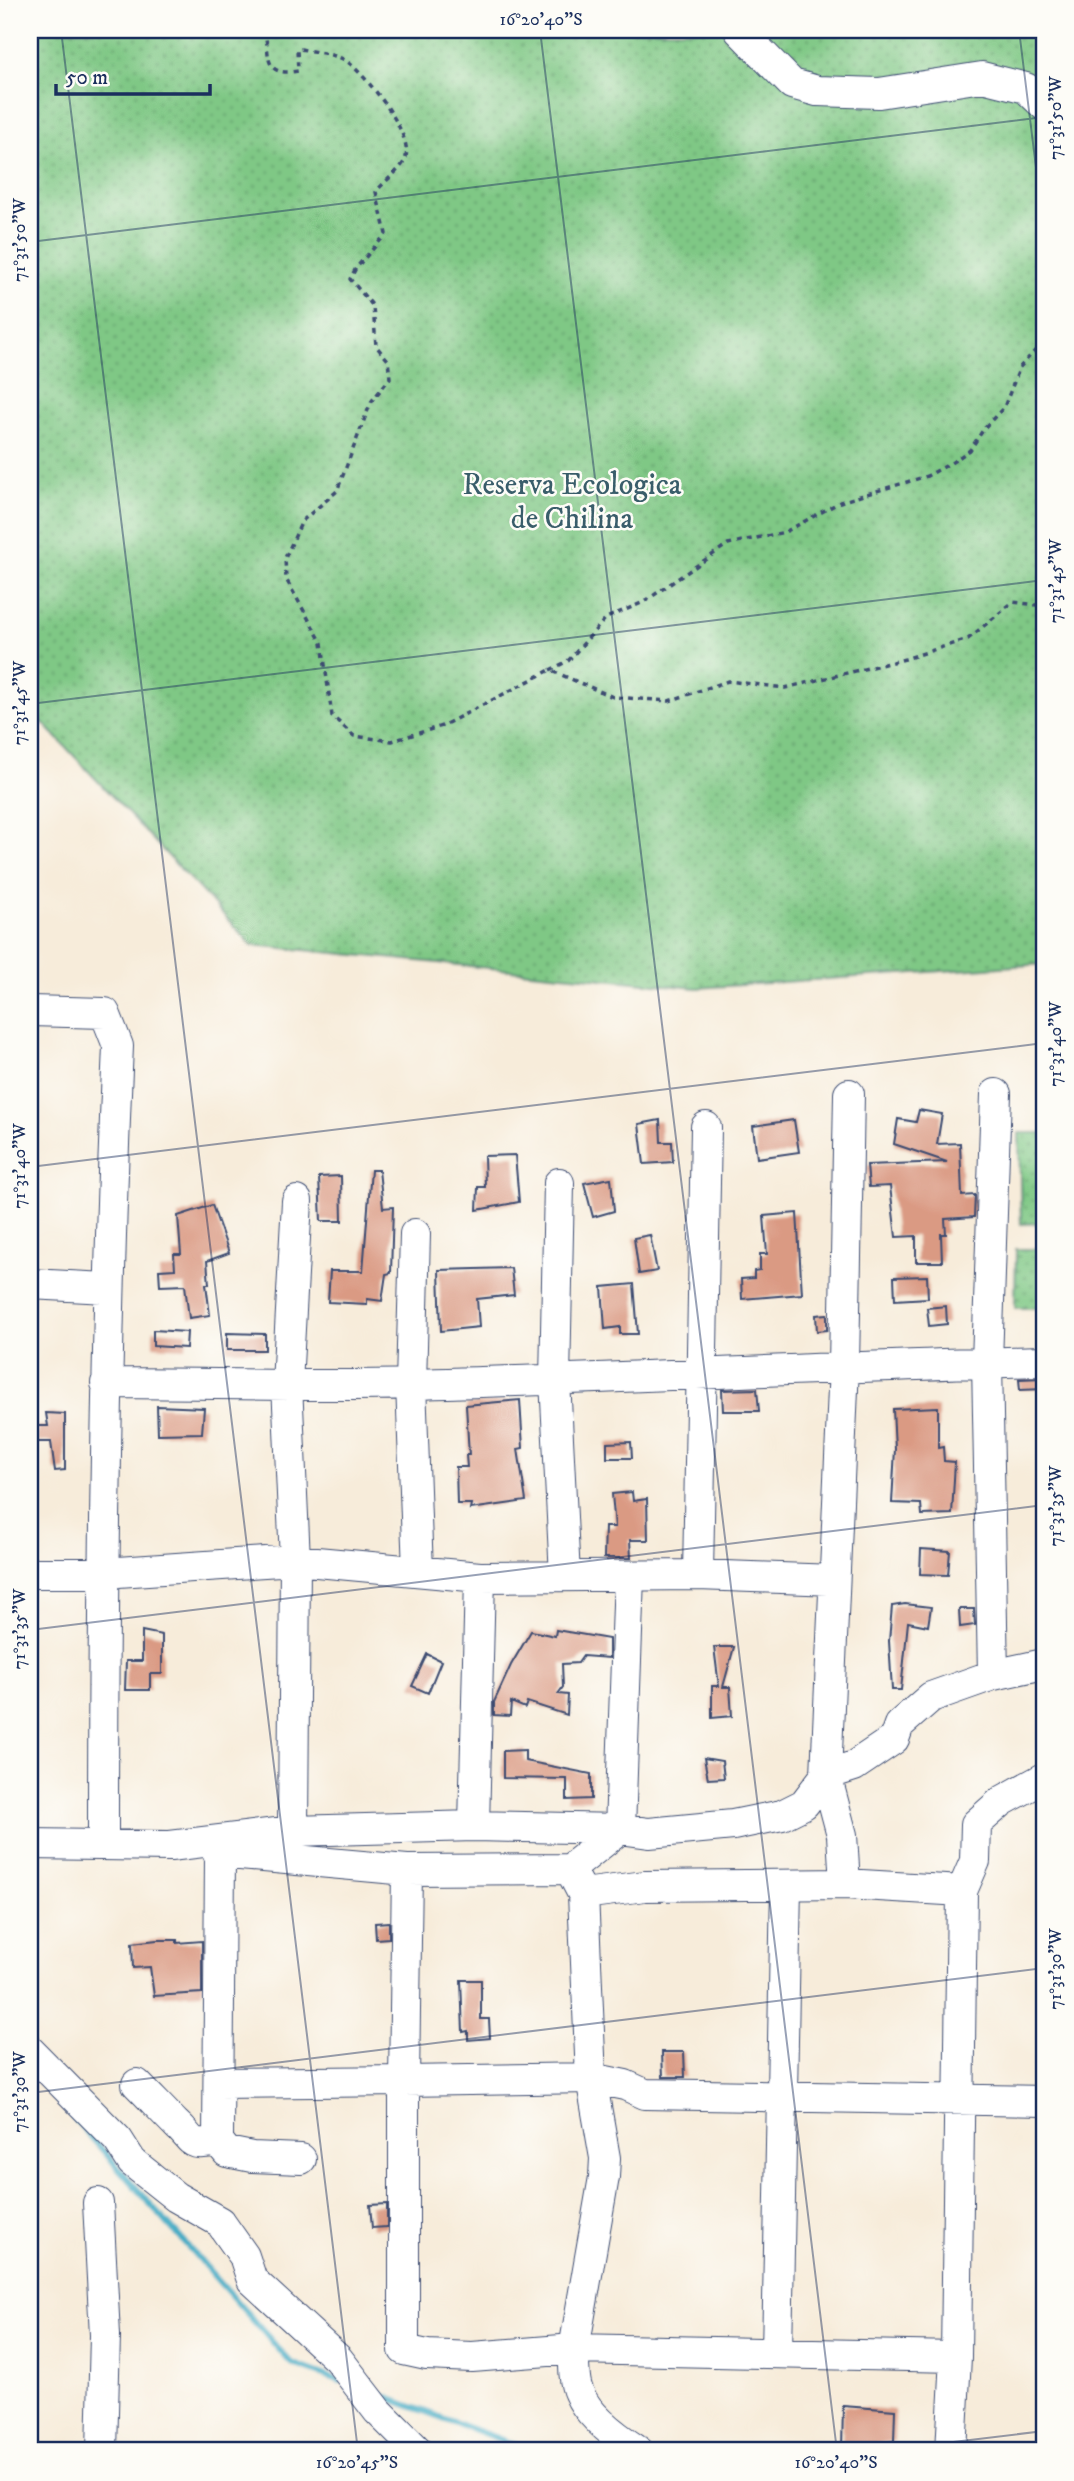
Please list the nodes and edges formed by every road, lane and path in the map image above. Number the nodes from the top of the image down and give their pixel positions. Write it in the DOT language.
graph roads {
  1 [pos="263,30"];
  2 [pos="739,30"];
  3 [pos="1044,105"];
  4 [pos="1044,341"];
  5 [pos="1044,606"];
  6 [pos="550,670"];
  7 [pos="30,1011"];
  8 [pos="849,1094"];
  9 [pos="996,1094"];
  10 [pos="706,1127"];
  11 [pos="559,1183"];
  12 [pos="296,1200"];
  13 [pos="415,1234"];
  14 [pos="30,1284"];
  15 [pos="107,1289"];
  16 [pos="1044,1361"];
  17 [pos="987,1362"];
  18 [pos="844,1366"];
  19 [pos="699,1375"];
  20 [pos="555,1380"];
  21 [pos="106,1383"];
  22 [pos="287,1384"];
  23 [pos="411,1384"];
  24 [pos="295,1560"];
  25 [pos="418,1571"];
  26 [pos="30,1573"];
  27 [pos="103,1573"];
  28 [pos="565,1576"];
  29 [pos="629,1576"];
  30 [pos="698,1576"];
  31 [pos="480,1577"];
  32 [pos="834,1580"];
  33 [pos="1044,1664"];
  34 [pos="992,1675"];
  35 [pos="826,1775"];
  36 [pos="1044,1779"];
  37 [pos="474,1826"];
  38 [pos="620,1829"];
  39 [pos="293,1831"];
  40 [pos="30,1844"];
  41 [pos="103,1844"];
  42 [pos="170,1846"];
  43 [pos="220,1853"];
  44 [pos="407,1870"];
  45 [pos="577,1882"];
  46 [pos="845,1884"];
  47 [pos="786,1885"];
  48 [pos="962,1891"];
  49 [pos="30,2051"];
  50 [pos="591,2078"];
  51 [pos="404,2081"];
  52 [pos="219,2083"];
  53 [pos="136,2084"];
  54 [pos="782,2094"];
  55 [pos="960,2098"];
  56 [pos="1044,2101"];
  57 [pos="218,2141"];
  58 [pos="301,2159"];
  59 [pos="98,2203"];
  60 [pos="574,2349"];
  61 [pos="777,2353"];
  62 [pos="956,2357"];
  63 [pos="102,2451"];
  64 [pos="418,2451"];
  65 [pos="638,2451"];
  66 [pos="951,2451"];
  1 -- 6 [label="path"];
  2 -- 3 [label="street"];
  4 -- 6 [label="path"];
  5 -- 6 [label="path"];
  7 -- 15 [label="street"];
  8 -- 18 [label="street"];
  9 -- 17 [label="street"];
  10 -- 19 [label="street"];
  11 -- 20 [label="street"];
  12 -- 22 [label="street"];
  13 -- 23 [label="street"];
  14 -- 15 [label="street"];
  15 -- 21 [label="street"];
  16 -- 17 [label="street"];
  17 -- 18 [label="street"];
  17 -- 34 [label="street"];
  18 -- 19 [label="street"];
  18 -- 32 [label="street"];
  19 -- 20 [label="street"];
  19 -- 30 [label="street"];
  20 -- 23 [label="street"];
  20 -- 28 [label="street"];
  21 -- 22 [label="street"];
  21 -- 27 [label="street"];
  22 -- 23 [label="street"];
  22 -- 24 [label="street"];
  23 -- 25 [label="street"];
  24 -- 25 [label="street"];
  24 -- 27 [label="street"];
  24 -- 39 [label="street"];
  25 -- 31 [label="street"];
  26 -- 27 [label="street"];
  27 -- 41 [label="street"];
  28 -- 29 [label="street"];
  28 -- 31 [label="street"];
  29 -- 30 [label="street"];
  29 -- 38 [label="street"];
  30 -- 32 [label="street"];
  31 -- 37 [label="street"];
  32 -- 35 [label="street"];
  33 -- 34 [label="street"];
  34 -- 35 [label="street"];
  35 -- 38 [label="street"];
  35 -- 46 [label="street"];
  36 -- 48 [label="street"];
  37 -- 38 [label="street"];
  37 -- 39 [label="street"];
  38 -- 45 [label="street"];
  39 -- 42 [label="street"];
  40 -- 41 [label="street"];
  41 -- 42 [label="street"];
  42 -- 43 [label="street"];
  43 -- 44 [label="street"];
  43 -- 52 [label="street"];
  44 -- 45 [label="street"];
  44 -- 51 [label="street"];
  45 -- 47 [label="street"];
  45 -- 50 [label="street"];
  46 -- 47 [label="street"];
  46 -- 48 [label="street"];
  47 -- 54 [label="street"];
  48 -- 55 [label="street"];
  49 -- 64 [label="street"];
  50 -- 51 [label="street"];
  50 -- 54 [label="street"];
  50 -- 60 [label="street"];
  51 -- 52 [label="street"];
  51 -- 60 [label="street"];
  52 -- 57 [label="street"];
  53 -- 57 [label="street"];
  54 -- 55 [label="street"];
  54 -- 61 [label="street"];
  55 -- 56 [label="street"];
  55 -- 62 [label="street"];
  57 -- 58 [label="street"];
  59 -- 63 [label="street"];
  60 -- 61 [label="street"];
  60 -- 65 [label="street"];
  61 -- 62 [label="street"];
  62 -- 66 [label="street"];
}
